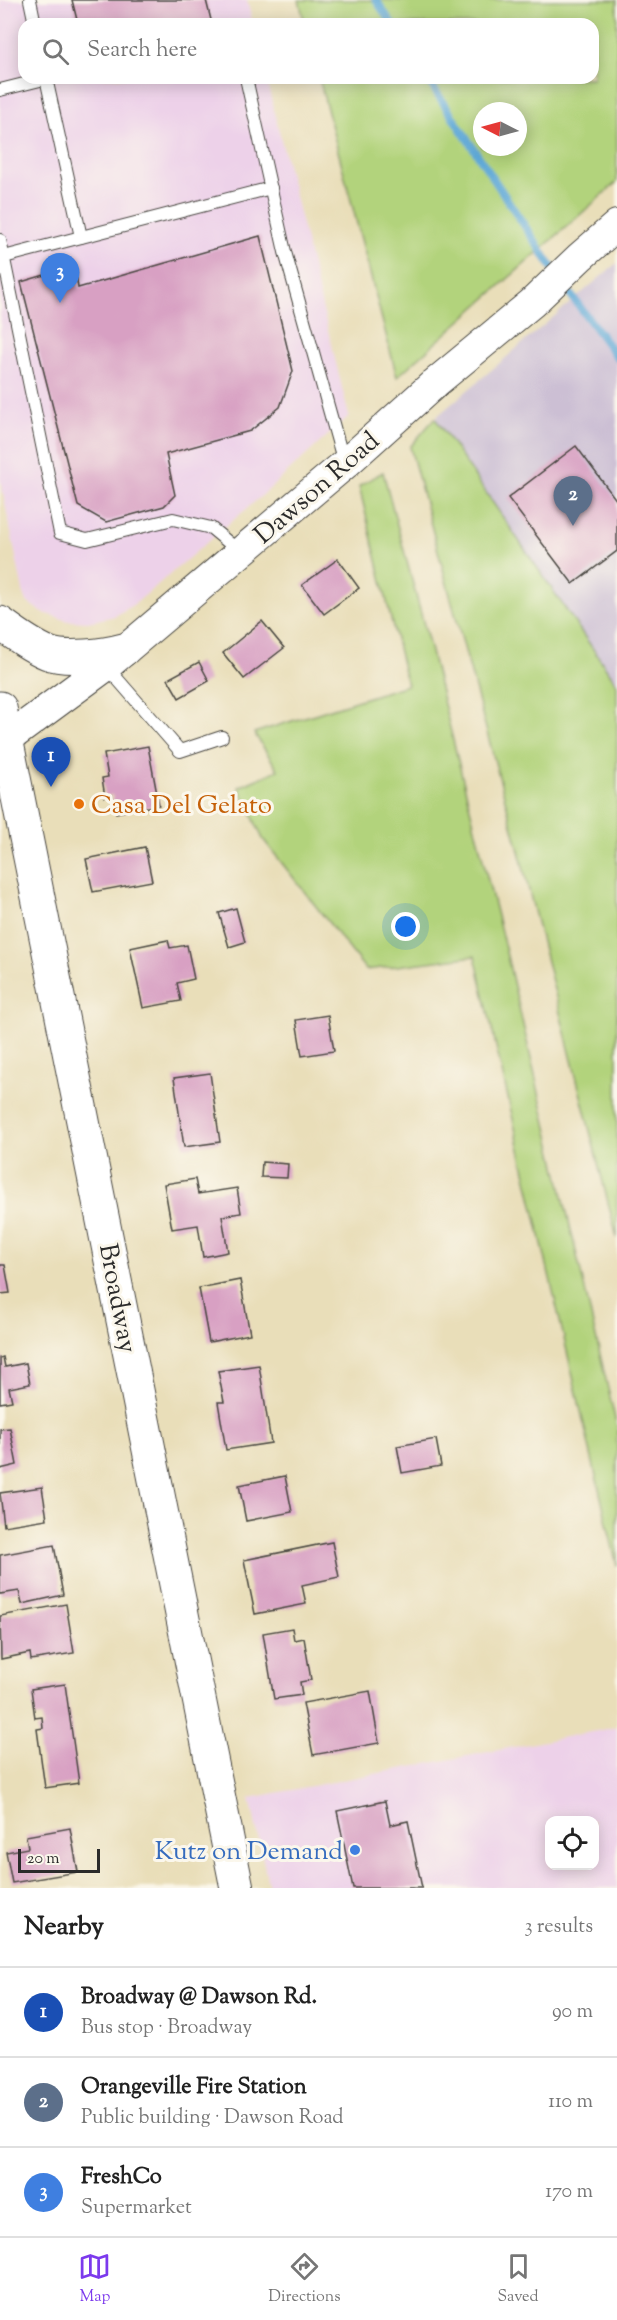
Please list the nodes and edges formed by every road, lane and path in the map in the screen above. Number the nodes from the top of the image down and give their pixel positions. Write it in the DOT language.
graph roads {
  1 [pos="30,0"];
  2 [pos="34,18"];
  3 [pos="24,84"];
  4 [pos="48,84"];
  5 [pos="247,84"];
  6 [pos="0,90"];
  7 [pos="271,188"];
  8 [pos="617,225"];
  9 [pos="81,237"];
  10 [pos="0,240"];
  11 [pos="4,257"];
  12 [pos="345,464"];
  13 [pos="240,552"];
  14 [pos="0,623"];
  15 [pos="115,658"];
  16 [pos="3,723"];
  17 [pos="222,737"];
  18 [pos="237,1888"];
  1 -- 2 [label="lane"];
  3 -- 6 [label="lane"];
  4 -- 9 [label="lane"];
  5 -- 7 [label="lane"];
  7 -- 9 [label="lane"];
  7 -- 12 [label="lane"];
  8 -- 12 [label="street, Dawson Road"];
  9 -- 11 [label="lane"];
  10 -- 11 [label="lane"];
  11 -- 13 [label="lane"];
  12 -- 13 [label="street, Dawson Road"];
  13 -- 15 [label="street, Dawson Road"];
  14 -- 15 [label="main road"];
  15 -- 16 [label="street, Dawson Road"];
  15 -- 17 [label="lane"];
  16 -- 18 [label="main road, Broadway"];
}
